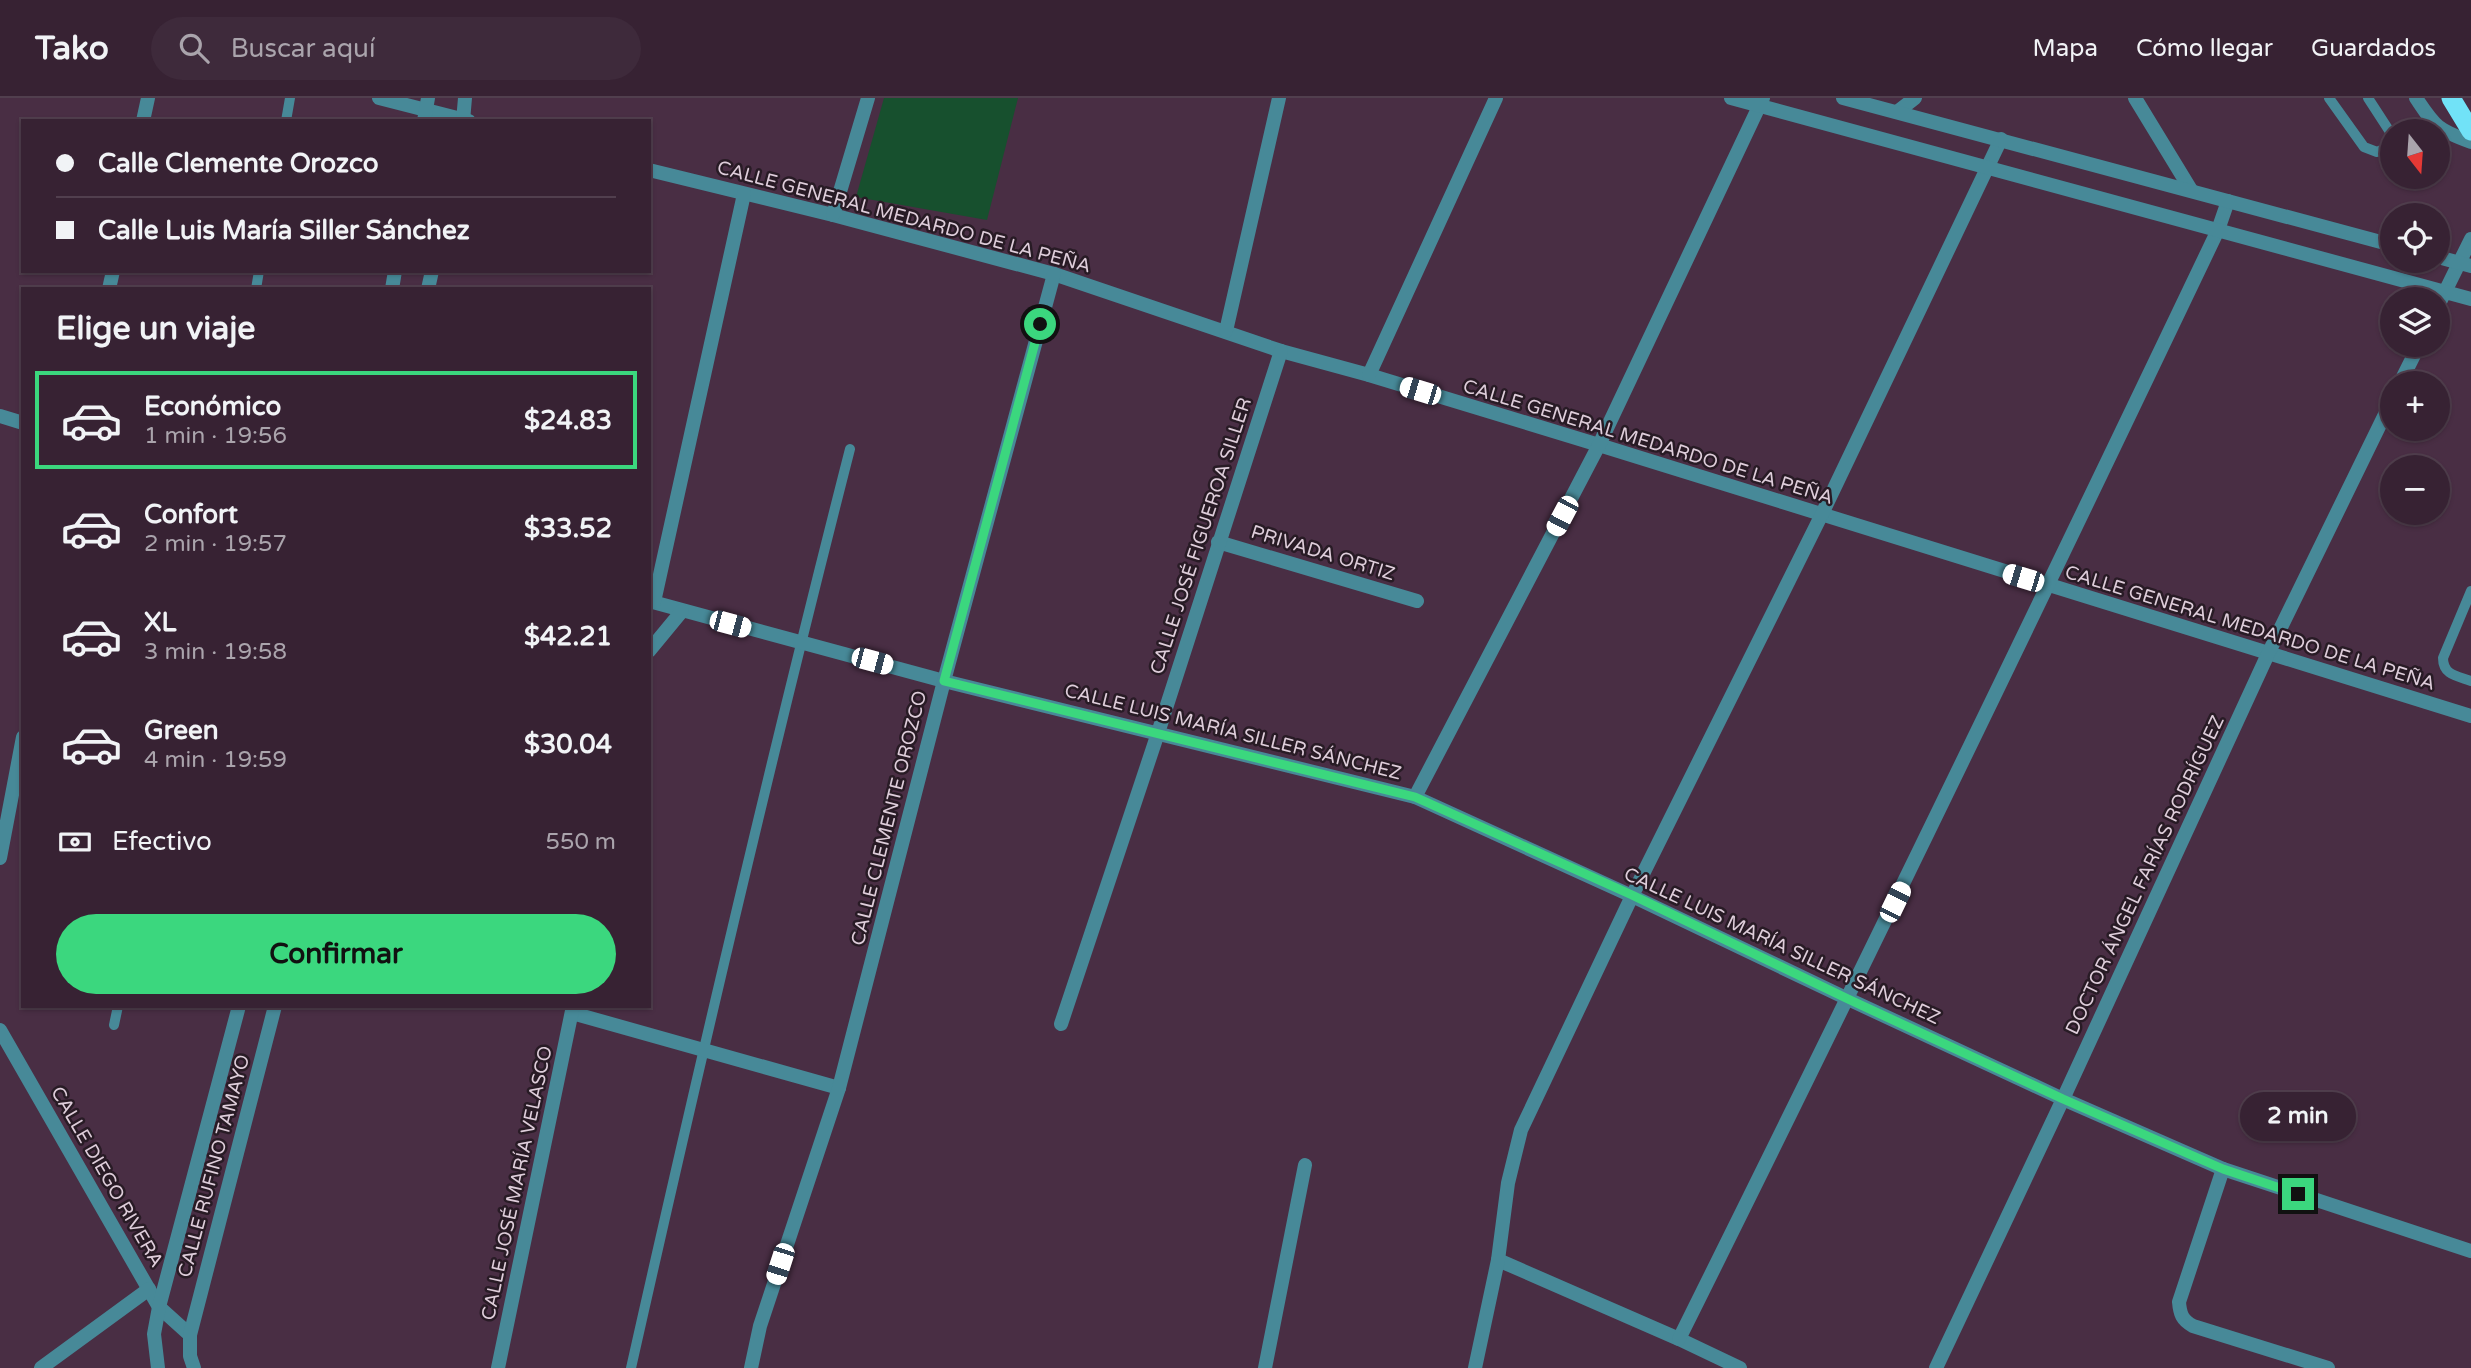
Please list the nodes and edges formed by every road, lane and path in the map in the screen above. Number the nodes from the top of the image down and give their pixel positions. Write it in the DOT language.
graph roads {
  1 [pos="148,98"];
  2 [pos="290,98"];
  3 [pos="379,98"];
  4 [pos="465,98"];
  5 [pos="868,98"];
  6 [pos="1279,98"];
  7 [pos="1496,98"];
  8 [pos="1731,98"];
  9 [pos="1843,98"];
  10 [pos="1915,98"];
  11 [pos="2135,98"];
  12 [pos="2329,98"];
  13 [pos="2368,98"];
  14 [pos="2416,98"];
  15 [pos="2451,98"];
  16 [pos="1762,102"];
  17 [pos="426,110"];
  18 [pos="1897,112"];
  19 [pos="143,119"];
  20 [pos="286,119"];
  21 [pos="461,119"];
  22 [pos="465,119"];
  23 [pos="2382,119"];
  24 [pos="2430,119"];
  25 [pos="2471,131"];
  26 [pos="2450,134"];
  27 [pos="2001,139"];
  28 [pos="2471,142"];
  29 [pos="2380,151"];
  30 [pos="1988,169"];
  31 [pos="651,171"];
  32 [pos="2191,190"];
  33 [pos="744,194"];
  34 [pos="2228,201"];
  35 [pos="833,215"];
  36 [pos="2218,230"];
  37 [pos="2471,239"];
  38 [pos="2380,242"];
  39 [pos="2465,265"];
  40 [pos="1054,274"];
  41 [pos="2400,287"];
  42 [pos="2450,287"];
  43 [pos="2471,299"];
  44 [pos="2450,300"];
  45 [pos="1226,331"];
  46 [pos="1281,351"];
  47 [pos="1369,375"];
  48 [pos="0,416"];
  49 [pos="21,422"];
  50 [pos="2380,425"];
  51 [pos="1599,445"];
  52 [pos="849,449"];
  53 [pos="1821,516"];
  54 [pos="1218,542"];
  55 [pos="2048,586"];
  56 [pos="2471,591"];
  57 [pos="1417,601"];
  58 [pos="652,602"];
  59 [pos="682,611"];
  60 [pos="800,642"];
  61 [pos="651,649"];
  62 [pos="2269,654"];
  63 [pos="944,681"];
  64 [pos="2471,681"];
  65 [pos="2471,716"];
  66 [pos="1158,733"];
  67 [pos="21,748"];
  68 [pos="1415,797"];
  69 [pos="0,858"];
  70 [pos="1632,895"];
  71 [pos="1848,999"];
  72 [pos="118,1008"];
  73 [pos="238,1008"];
  74 [pos="274,1008"];
  75 [pos="572,1009"];
  76 [pos="1060,1024"];
  77 [pos="114,1025"];
  78 [pos="0,1030"];
  79 [pos="703,1050"];
  80 [pos="839,1088"];
  81 [pos="2063,1099"];
  82 [pos="1305,1165"];
  83 [pos="2223,1169"];
  84 [pos="2471,1251"];
  85 [pos="1498,1260"];
  86 [pos="149,1289"];
  87 [pos="159,1307"];
  88 [pos="190,1335"];
  89 [pos="1679,1339"];
  90 [pos="41,1368"];
  91 [pos="158,1368"];
  92 [pos="194,1368"];
  93 [pos="498,1368"];
  94 [pos="631,1368"];
  95 [pos="751,1368"];
  96 [pos="1265,1368"];
  97 [pos="1475,1368"];
  98 [pos="1740,1368"];
  99 [pos="1936,1368"];
  100 [pos="2328,1368"];
  1 -- 19 [label="street"];
  2 -- 20 [label="lane"];
  3 -- 17 [label="street"];
  4 -- 22 [label="street"];
  5 -- 35 [label="street"];
  6 -- 45 [label="street"];
  7 -- 47 [label="street"];
  8 -- 16 [label="street"];
  9 -- 18 [label="street"];
  10 -- 18 [label="street"];
  11 -- 32 [label="street"];
  12 -- 29 [label="lane"];
  13 -- 23 [label="lane"];
  14 -- 24 [label="street"];
  15 -- 25 [label="highway"];
  16 -- 30 [label="street"];
  16 -- 51 [label="street"];
  17 -- 21 [label="street"];
  18 -- 27 [label="street"];
  26 -- 28 [label="street"];
  27 -- 30 [label="street"];
  27 -- 32 [label="street"];
  30 -- 36 [label="street"];
  30 -- 53 [label="street"];
  31 -- 33 [label="street, CALLE GENERAL MEDARDO DE LA PEÑA"];
  32 -- 34 [label="street"];
  33 -- 35 [label="street, CALLE GENERAL MEDARDO DE LA PEÑA"];
  33 -- 58 [label="street"];
  34 -- 36 [label="street"];
  34 -- 38 [label="street"];
  35 -- 40 [label="street, CALLE GENERAL MEDARDO DE LA PEÑA"];
  36 -- 41 [label="street"];
  36 -- 55 [label="street"];
  37 -- 39 [label="street"];
  39 -- 42 [label="street"];
  40 -- 45 [label="street, CALLE GENERAL MEDARDO DE LA PEÑA"];
  40 -- 63 [label="street, CALLE CLEMENTE OROZCO"];
  43 -- 44 [label="street"];
  45 -- 46 [label="street, CALLE GENERAL MEDARDO DE LA PEÑA"];
  46 -- 47 [label="street, CALLE GENERAL MEDARDO DE LA PEÑA"];
  46 -- 54 [label="street, CALLE JOSÉ FIGUEROA SILLER"];
  47 -- 51 [label="street, CALLE GENERAL MEDARDO DE LA PEÑA"];
  48 -- 49 [label="street"];
  50 -- 62 [label="street, DOCTOR ÁNGEL FARÍAS RODRÍGUEZ"];
  51 -- 53 [label="street, CALLE GENERAL MEDARDO DE LA PEÑA"];
  51 -- 68 [label="street"];
  52 -- 60 [label="lane"];
  53 -- 55 [label="street, CALLE GENERAL MEDARDO DE LA PEÑA"];
  53 -- 70 [label="street"];
  54 -- 57 [label="street, PRIVADA ORTIZ"];
  54 -- 66 [label="street, CALLE JOSÉ FIGUEROA SILLER"];
  55 -- 62 [label="street, CALLE GENERAL MEDARDO DE LA PEÑA"];
  55 -- 71 [label="street"];
  56 -- 64 [label="lane"];
  58 -- 59 [label="street, CALLE LUIS MARÍA SILLER SÁNCHEZ"];
  59 -- 60 [label="street, CALLE LUIS MARÍA SILLER SÁNCHEZ"];
  59 -- 61 [label="street"];
  60 -- 63 [label="street, CALLE LUIS MARÍA SILLER SÁNCHEZ"];
  60 -- 79 [label="lane"];
  62 -- 65 [label="street, CALLE GENERAL MEDARDO DE LA PEÑA"];
  62 -- 81 [label="street, DOCTOR ÁNGEL FARÍAS RODRÍGUEZ"];
  63 -- 66 [label="street, CALLE LUIS MARÍA SILLER SÁNCHEZ"];
  63 -- 80 [label="street, CALLE CLEMENTE OROZCO"];
  66 -- 68 [label="street, CALLE LUIS MARÍA SILLER SÁNCHEZ"];
  66 -- 76 [label="street, CALLE JOSÉ FIGUEROA SILLER"];
  67 -- 69 [label="street"];
  68 -- 70 [label="street, CALLE LUIS MARÍA SILLER SÁNCHEZ"];
  70 -- 71 [label="street, CALLE LUIS MARÍA SILLER SÁNCHEZ"];
  70 -- 85 [label="street"];
  71 -- 81 [label="street, CALLE LUIS MARÍA SILLER SÁNCHEZ"];
  71 -- 89 [label="street"];
  72 -- 77 [label="lane"];
  73 -- 87 [label="street, CALLE RUFINO TAMAYO"];
  74 -- 88 [label="street, CALLE RUFINO TAMAYO"];
  75 -- 79 [label="street"];
  75 -- 93 [label="street, CALLE JOSÉ MARÍA VELASCO"];
  78 -- 86 [label="street, CALLE DIEGO RIVERA"];
  79 -- 80 [label="street"];
  79 -- 94 [label="lane"];
  80 -- 95 [label="street, CALLE CLEMENTE OROZCO"];
  81 -- 83 [label="street, CALLE LUIS MARÍA SILLER SÁNCHEZ"];
  81 -- 99 [label="street, DOCTOR ÁNGEL FARÍAS RODRÍGUEZ"];
  82 -- 96 [label="street"];
  83 -- 84 [label="street, CALLE LUIS MARÍA SILLER SÁNCHEZ"];
  83 -- 100 [label="street"];
  85 -- 89 [label="street"];
  85 -- 97 [label="street"];
  86 -- 87 [label="street, CALLE DIEGO RIVERA"];
  86 -- 90 [label="street"];
  87 -- 88 [label="street, CALLE DIEGO RIVERA"];
  87 -- 91 [label="street, CALLE RUFINO TAMAYO"];
  88 -- 92 [label="street"];
  89 -- 98 [label="street"];
}
